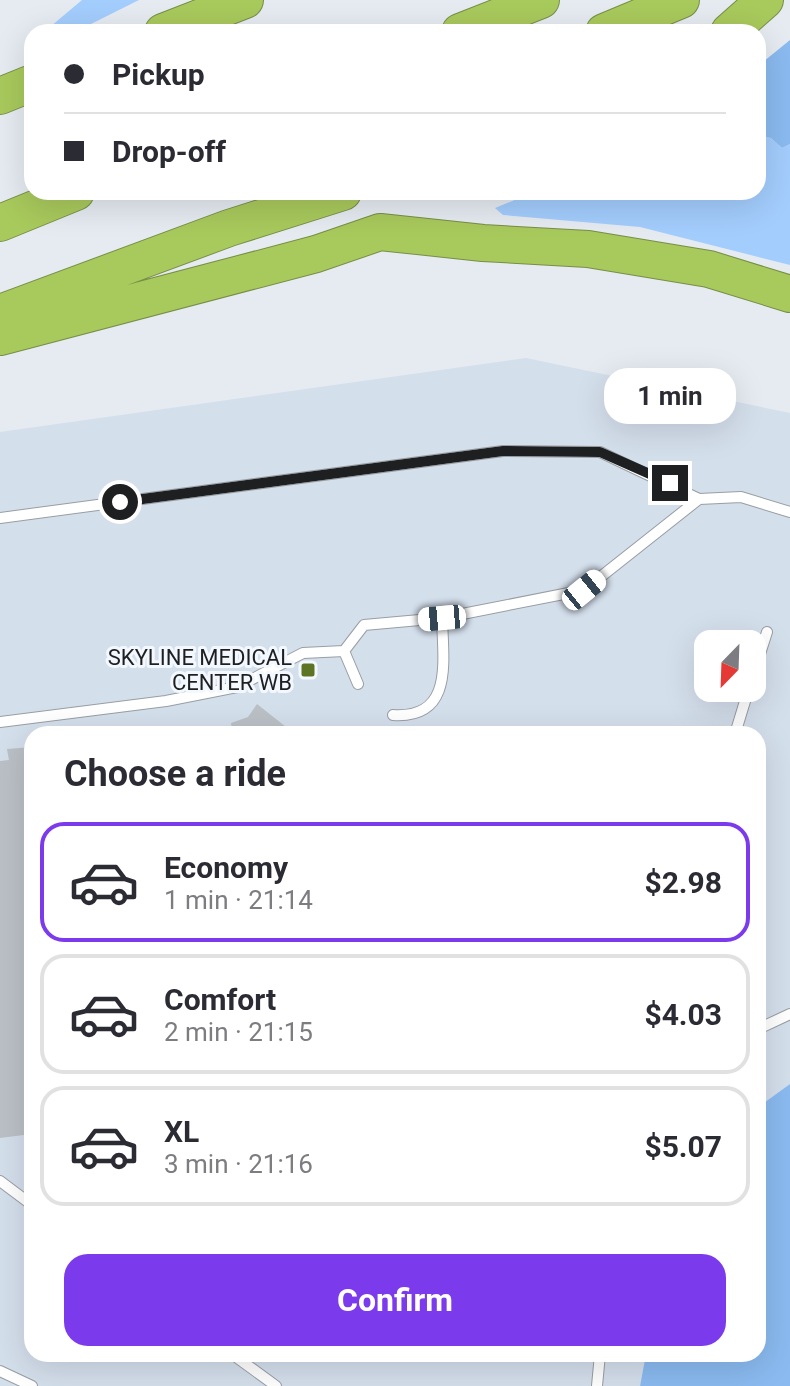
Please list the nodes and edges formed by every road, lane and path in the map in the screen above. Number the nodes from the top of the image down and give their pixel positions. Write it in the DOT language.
graph roads {
  1 [pos="245,0"];
  2 [pos="541,0"];
  3 [pos="681,0"];
  4 [pos="765,0"];
  5 [pos="184,24"];
  6 [pos="480,24"];
  7 [pos="623,24"];
  8 [pos="738,24"];
  9 [pos="24,86"];
  10 [pos="0,96"];
  11 [pos="56,200"];
  12 [pos="318,200"];
  13 [pos="0,223"];
  14 [pos="790,294"];
  15 [pos="0,313"];
  16 [pos="0,337"];
  17 [pos="699,499"];
  18 [pos="790,512"];
  19 [pos="0,518"];
  20 [pos="442,618"];
  21 [pos="767,632"];
  22 [pos="766,635"];
  23 [pos="344,651"];
  24 [pos="358,684"];
  25 [pos="745,702"];
  26 [pos="393,715"];
  27 [pos="0,722"];
  28 [pos="737,726"];
  29 [pos="790,1014"];
  30 [pos="766,1025"];
  31 [pos="0,1181"];
  32 [pos="24,1199"];
  33 [pos="243,1362"];
  34 [pos="599,1362"];
  35 [pos="0,1371"];
  36 [pos="32,1386"];
  37 [pos="276,1386"];
  38 [pos="597,1386"];
  1 -- 5 [label="highway"];
  2 -- 6 [label="highway"];
  3 -- 7 [label="highway"];
  4 -- 8 [label="highway"];
  9 -- 10 [label="highway"];
  11 -- 13 [label="highway"];
  12 -- 15 [label="highway"];
  14 -- 16 [label="highway"];
  17 -- 18 [label="lane"];
  17 -- 19 [label="lane"];
  17 -- 20 [label="lane"];
  20 -- 23 [label="lane"];
  20 -- 26 [label="lane"];
  21 -- 22 [label="lane"];
  23 -- 24 [label="lane"];
  23 -- 27 [label="lane"];
  25 -- 28 [label="lane"];
  29 -- 30 [label="lane"];
  31 -- 32 [label="lane"];
  33 -- 37 [label="lane"];
  34 -- 38 [label="lane"];
  35 -- 36 [label="lane"];
}
